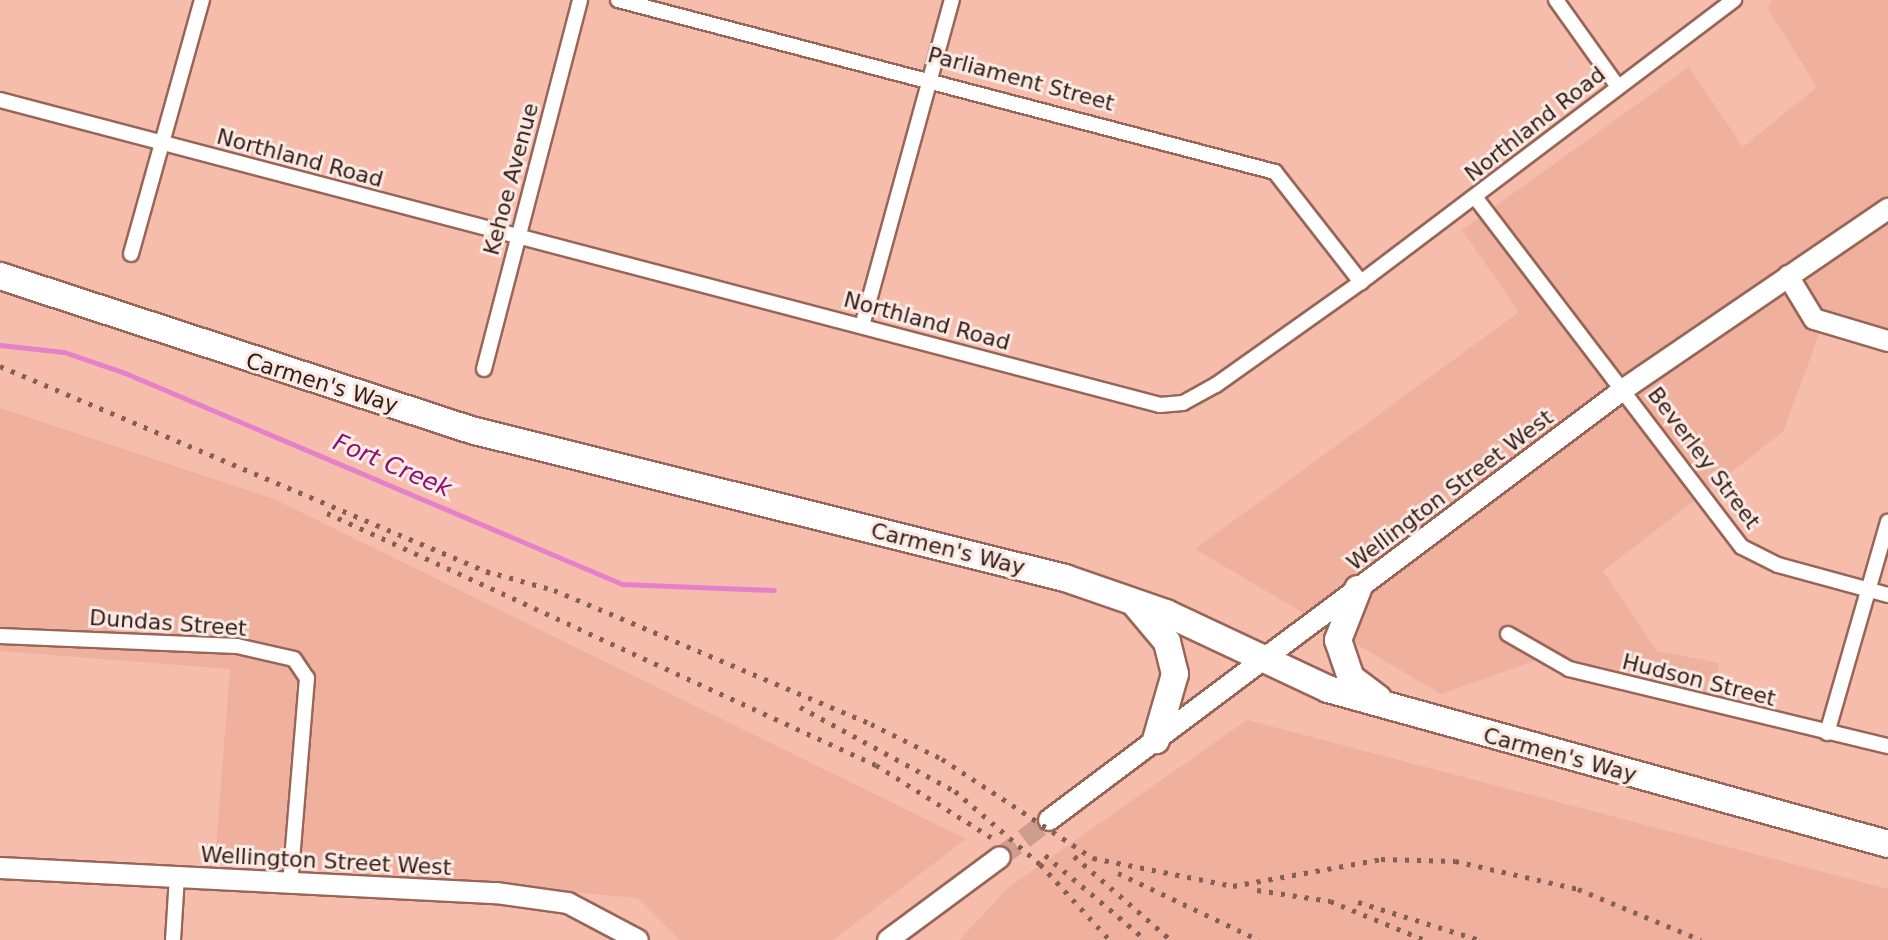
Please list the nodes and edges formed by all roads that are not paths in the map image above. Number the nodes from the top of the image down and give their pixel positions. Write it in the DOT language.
graph roads {
  1 [pos="202,0"];
  2 [pos="580,0"];
  3 [pos="618,0"];
  4 [pos="952,0"];
  5 [pos="1556,0"];
  6 [pos="1734,0"];
  7 [pos="932,77"];
  8 [pos="1618,87"];
  9 [pos="0,100"];
  10 [pos="160,144"];
  11 [pos="1475,197"];
  12 [pos="1888,209"];
  13 [pos="518,237"];
  14 [pos="131,254"];
  15 [pos="0,276"];
  16 [pos="1788,276"];
  17 [pos="1361,282"];
  18 [pos="862,326"];
  19 [pos="1888,341"];
  20 [pos="484,369"];
  21 [pos="1624,389"];
  22 [pos="1888,522"];
  23 [pos="1358,589"];
  24 [pos="1869,590"];
  25 [pos="1888,595"];
  26 [pos="1132,601"];
  27 [pos="1508,634"];
  28 [pos="0,636"];
  29 [pos="1263,664"];
  30 [pos="1394,709"];
  31 [pos="1827,733"];
  32 [pos="1156,740"];
  33 [pos="1888,746"];
  34 [pos="1049,820"];
  35 [pos="1888,844"];
  36 [pos="1000,857"];
  37 [pos="0,868"];
  38 [pos="177,877"];
  39 [pos="290,885"];
  40 [pos="173,940"];
  41 [pos="638,940"];
  42 [pos="888,940"];
  1 -- 10 [label="street"];
  2 -- 13 [label="street, Kehoe Avenue"];
  3 -- 7 [label="street, Parliament Street"];
  4 -- 7 [label="street"];
  5 -- 8 [label="street"];
  6 -- 8 [label="street, Northland Road"];
  7 -- 17 [label="street, Parliament Street"];
  7 -- 18 [label="street"];
  8 -- 11 [label="street, Northland Road"];
  9 -- 10 [label="street, Northland Road"];
  10 -- 13 [label="street, Northland Road"];
  10 -- 14 [label="street"];
  11 -- 17 [label="street, Northland Road"];
  11 -- 21 [label="street, Beverley Street"];
  12 -- 16 [label="main road, Wellington Street West"];
  13 -- 18 [label="street, Northland Road"];
  13 -- 20 [label="street, Kehoe Avenue"];
  15 -- 26 [label="highway, Carmen's Way"];
  16 -- 19 [label="main road"];
  16 -- 21 [label="main road, Wellington Street West"];
  17 -- 18 [label="street, Northland Road"];
  21 -- 23 [label="main road, Wellington Street West"];
  21 -- 24 [label="street, Beverley Street"];
  22 -- 24 [label="street"];
  23 -- 29 [label="main road, Wellington Street West"];
  23 -- 30 [label="highway"];
  24 -- 25 [label="street, Beverley Street"];
  24 -- 31 [label="street"];
  26 -- 29 [label="highway, Carmen's Way"];
  26 -- 32 [label="highway"];
  27 -- 31 [label="street, Hudson Street"];
  28 -- 39 [label="street, Dundas Street"];
  29 -- 30 [label="highway, Carmen's Way"];
  29 -- 32 [label="main road, Wellington Street West"];
  30 -- 35 [label="highway, Carmen's Way"];
  31 -- 33 [label="street, Hudson Street"];
  32 -- 34 [label="main road, Wellington Street West"];
  36 -- 42 [label="main road"];
  37 -- 38 [label="main road, Wellington Street West"];
  38 -- 39 [label="main road, Wellington Street West"];
  38 -- 40 [label="street"];
  39 -- 41 [label="main road, Wellington Street West"];
}
